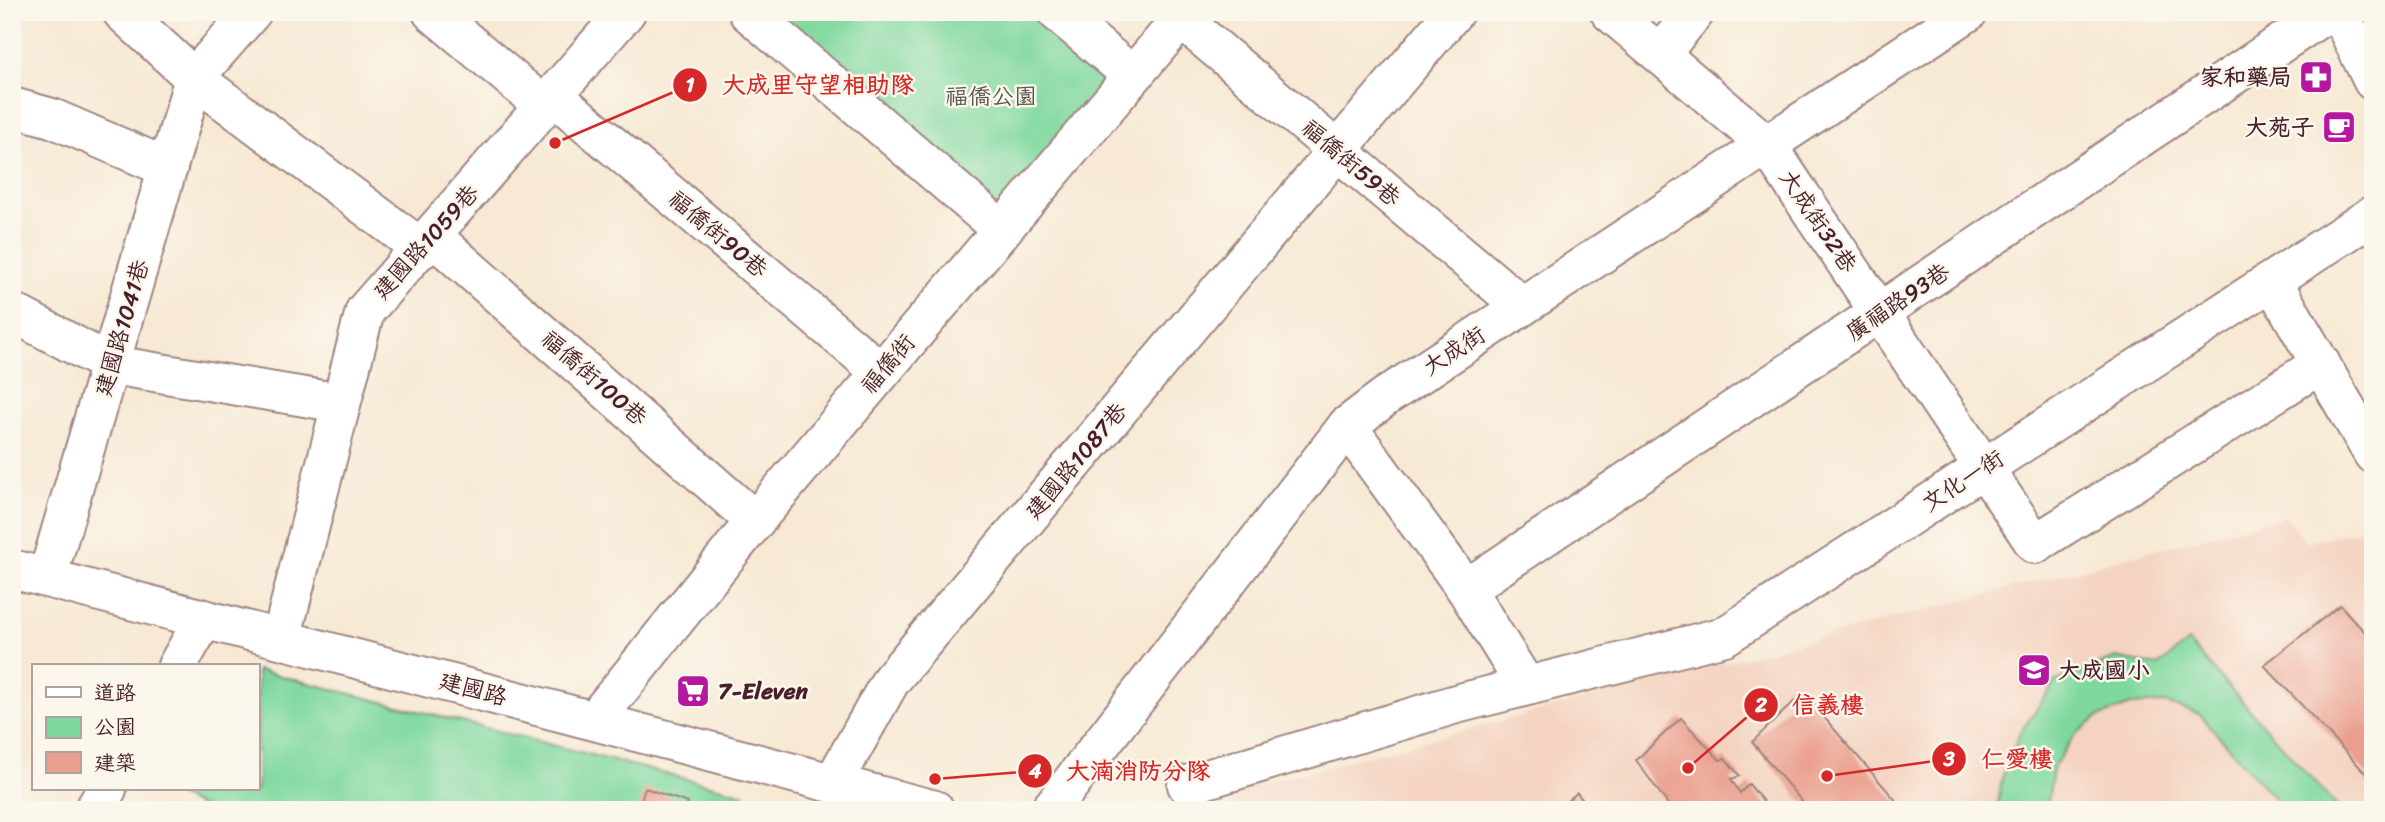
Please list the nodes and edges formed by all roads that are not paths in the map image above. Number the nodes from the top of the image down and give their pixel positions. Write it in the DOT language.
graph roads {
  1 [pos="122,12"];
  2 [pos="252,12"];
  3 [pos="432,12"];
  4 [pos="626,12"];
  5 [pos="748,12"];
  6 [pos="1057,12"];
  7 [pos="1454,12"];
  8 [pos="1610,12"];
  9 [pos="1696,12"];
  10 [pos="1968,12"];
  11 [pos="2328,12"];
  12 [pos="2339,12"];
  13 [pos="1184,16"];
  14 [pos="1660,54"];
  15 [pos="1133,76"];
  16 [pos="194,78"];
  17 [pos="2373,81"];
  18 [pos="549,101"];
  19 [pos="12,107"];
  20 [pos="1767,145"];
  21 [pos="1338,151"];
  22 [pos="167,168"];
  23 [pos="2373,215"];
  24 [pos="1002,230"];
  25 [pos="427,242"];
  26 [pos="2272,281"];
  27 [pos="1522,306"];
  28 [pos="15,313"];
  29 [pos="1880,314"];
  30 [pos="112,365"];
  31 [pos="2321,365"];
  32 [pos="881,372"];
  33 [pos="341,403"];
  34 [pos="1346,426"];
  35 [pos="2373,454"];
  36 [pos="1984,468"];
  37 [pos="755,521"];
  38 [pos="30,573"];
  39 [pos="1466,589"];
  40 [pos="204,619"];
  41 [pos="281,639"];
  42 [pos="178,664"];
  43 [pos="1526,686"];
  44 [pos="594,721"];
  45 [pos="833,783"];
  46 [pos="1187,785"];
  47 [pos="106,790"];
  48 [pos="94,810"];
  49 [pos="935,810"];
  50 [pos="1050,810"];
  1 -- 16 [label="street, 福僑街100巷"];
  2 -- 16 [label="street"];
  3 -- 18 [label="street, 福僑街90巷"];
  4 -- 18 [label="street, 建國路1059巷"];
  5 -- 24 [label="street"];
  6 -- 15 [label="street"];
  7 -- 21 [label="street, 建國路1087巷"];
  8 -- 14 [label="street, 大成街32巷"];
  9 -- 14 [label="street"];
  10 -- 20 [label="street, 大成街"];
  11 -- 29 [label="street, 廣福路93巷"];
  12 -- 17 [label="street"];
  13 -- 15 [label="street, 福僑街"];
  13 -- 21 [label="street, 福僑街59巷"];
  14 -- 20 [label="street, 大成街32巷"];
  15 -- 24 [label="street, 福僑街"];
  16 -- 22 [label="street, 建國路1041巷"];
  16 -- 25 [label="street, 福僑街100巷"];
  18 -- 25 [label="street, 建國路1059巷"];
  18 -- 32 [label="street, 福僑街90巷"];
  19 -- 22 [label="street"];
  20 -- 27 [label="street, 大成街"];
  20 -- 29 [label="street, 大成街32巷"];
  21 -- 27 [label="street, 福僑街59巷"];
  21 -- 45 [label="street, 建國路1087巷"];
  22 -- 30 [label="street, 建國路1041巷"];
  23 -- 26 [label="street, 文化一街"];
  24 -- 32 [label="street, 福僑街"];
  25 -- 33 [label="street, 建國路1059巷"];
  25 -- 37 [label="street, 福僑街100巷"];
  26 -- 31 [label="street"];
  26 -- 36 [label="street, 文化一街"];
  27 -- 34 [label="street, 大成街"];
  28 -- 30 [label="street"];
  29 -- 36 [label="street, 大成街32巷"];
  29 -- 39 [label="street, 廣福路93巷"];
  30 -- 33 [label="street"];
  30 -- 38 [label="street, 建國路1041巷"];
  31 -- 35 [label="street"];
  31 -- 36 [label="street, 大成街32巷"];
  32 -- 37 [label="street, 福僑街"];
  33 -- 41 [label="street, 建國路1059巷"];
  34 -- 39 [label="street"];
  34 -- 50 [label="street, 大成街"];
  36 -- 43 [label="street, 文化一街"];
  37 -- 44 [label="street, 福僑街"];
  38 -- 40 [label="street, 建國路"];
  39 -- 43 [label="street"];
  40 -- 41 [label="street, 建國路"];
  40 -- 42 [label="street"];
  41 -- 44 [label="street, 建國路"];
  43 -- 46 [label="street, 文化一街"];
  44 -- 45 [label="street, 建國路"];
  45 -- 49 [label="street, 建國路"];
  47 -- 48 [label="street"];
}
